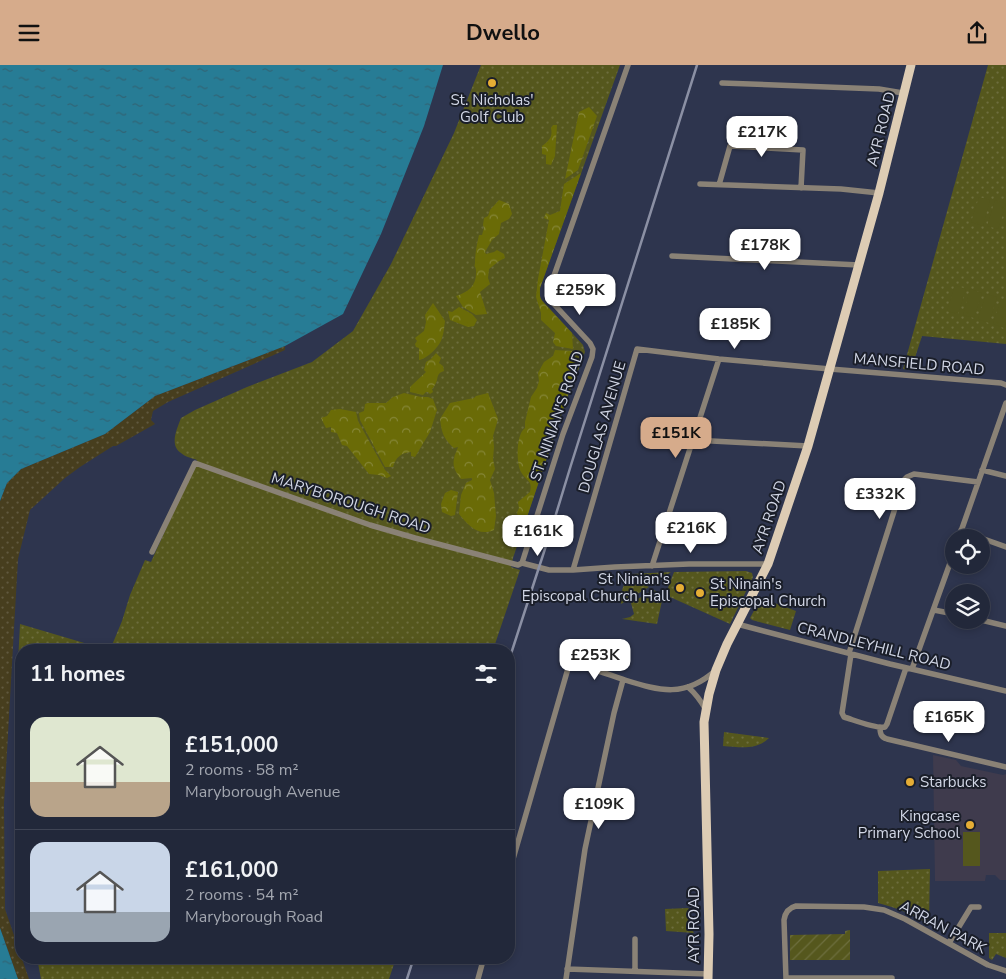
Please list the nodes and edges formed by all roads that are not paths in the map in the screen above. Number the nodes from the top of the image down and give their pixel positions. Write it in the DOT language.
graph roads {
  1 [pos="628,65"];
  2 [pos="911,65"];
  3 [pos="722,83"];
  4 [pos="903,93"];
  5 [pos="700,184"];
  6 [pos="719,185"];
  7 [pos="801,188"];
  8 [pos="879,193"];
  9 [pos="672,257"];
  10 [pos="859,265"];
  11 [pos="637,349"];
  12 [pos="720,359"];
  13 [pos="830,369"];
  14 [pos="1006,385"];
  15 [pos="1006,403"];
  16 [pos="693,440"];
  17 [pos="808,446"];
  18 [pos="982,470"];
  19 [pos="1006,476"];
  20 [pos="978,482"];
  21 [pos="961,529"];
  22 [pos="990,541"];
  23 [pos="1006,547"];
  24 [pos="152,552"];
  25 [pos="522,563"];
  26 [pos="768,564"];
  27 [pos="652,565"];
  28 [pos="573,571"];
  29 [pos="946,574"];
  30 [pos="934,610"];
  31 [pos="945,612"];
  32 [pos="990,622"];
  33 [pos="737,624"];
  34 [pos="1006,626"];
  35 [pos="850,654"];
  36 [pos="909,668"];
  37 [pos="716,670"];
  38 [pos="623,679"];
  39 [pos="688,687"];
  40 [pos="1006,691"];
  41 [pos="706,710"];
  42 [pos="880,727"];
  43 [pos="1006,767"];
  44 [pos="515,852"];
  45 [pos="979,907"];
  46 [pos="635,939"];
  47 [pos="949,943"];
  48 [pos="482,964"];
  49 [pos="567,969"];
  50 [pos="635,971"];
  51 [pos="1006,971"];
  52 [pos="708,976"];
  53 [pos="786,978"];
  54 [pos="892,978"];
  55 [pos="478,979"];
  56 [pos="566,979"];
  1 -- 25 [label="street, ST. NINIAN'S ROAD"];
  2 -- 4 [label="main road, AYR ROAD"];
  3 -- 4 [label="street"];
  4 -- 8 [label="main road, AYR ROAD"];
  5 -- 6 [label="street"];
  6 -- 7 [label="street"];
  6 -- 7 [label="street"];
  7 -- 8 [label="street"];
  8 -- 10 [label="main road, AYR ROAD"];
  9 -- 10 [label="street"];
  10 -- 13 [label="main road, AYR ROAD"];
  11 -- 12 [label="street, MANSFIELD ROAD"];
  11 -- 28 [label="street, DOUGLAS AVENUE"];
  12 -- 13 [label="street, MANSFIELD ROAD"];
  12 -- 16 [label="street"];
  13 -- 14 [label="street, MANSFIELD ROAD"];
  13 -- 17 [label="main road, AYR ROAD"];
  15 -- 18 [label="street"];
  16 -- 17 [label="street"];
  16 -- 27 [label="street"];
  17 -- 26 [label="main road, AYR ROAD"];
  18 -- 19 [label="street"];
  18 -- 20 [label="street"];
  20 -- 21 [label="street"];
  20 -- 35 [label="street"];
  22 -- 23 [label="street"];
  24 -- 25 [label="street, MARYBOROUGH ROAD"];
  25 -- 28 [label="street, MARYBOROUGH ROAD"];
  26 -- 27 [label="street, MARYBOROUGH ROAD"];
  26 -- 33 [label="main road, AYR ROAD"];
  27 -- 28 [label="street, MARYBOROUGH ROAD"];
  29 -- 30 [label="street"];
  30 -- 31 [label="street"];
  30 -- 36 [label="street"];
  32 -- 34 [label="street"];
  33 -- 35 [label="street, CRANDLEYHILL ROAD"];
  33 -- 37 [label="main road, AYR ROAD"];
  35 -- 36 [label="street, CRANDLEYHILL ROAD"];
  35 -- 42 [label="street"];
  36 -- 40 [label="street, CRANDLEYHILL ROAD"];
  36 -- 42 [label="street"];
  37 -- 39 [label="street"];
  37 -- 41 [label="main road, AYR ROAD"];
  38 -- 39 [label="street"];
  38 -- 44 [label="street"];
  38 -- 49 [label="street"];
  39 -- 41 [label="street"];
  41 -- 52 [label="main road, AYR ROAD"];
  42 -- 43 [label="street"];
  45 -- 47 [label="street"];
  46 -- 50 [label="street"];
  47 -- 51 [label="street, ARRAN PARK"];
  47 -- 53 [label="street, ARRAN PARK"];
  48 -- 55 [label="street"];
  49 -- 50 [label="street"];
  49 -- 56 [label="street"];
  50 -- 52 [label="street"];
  53 -- 54 [label="street"];
}
